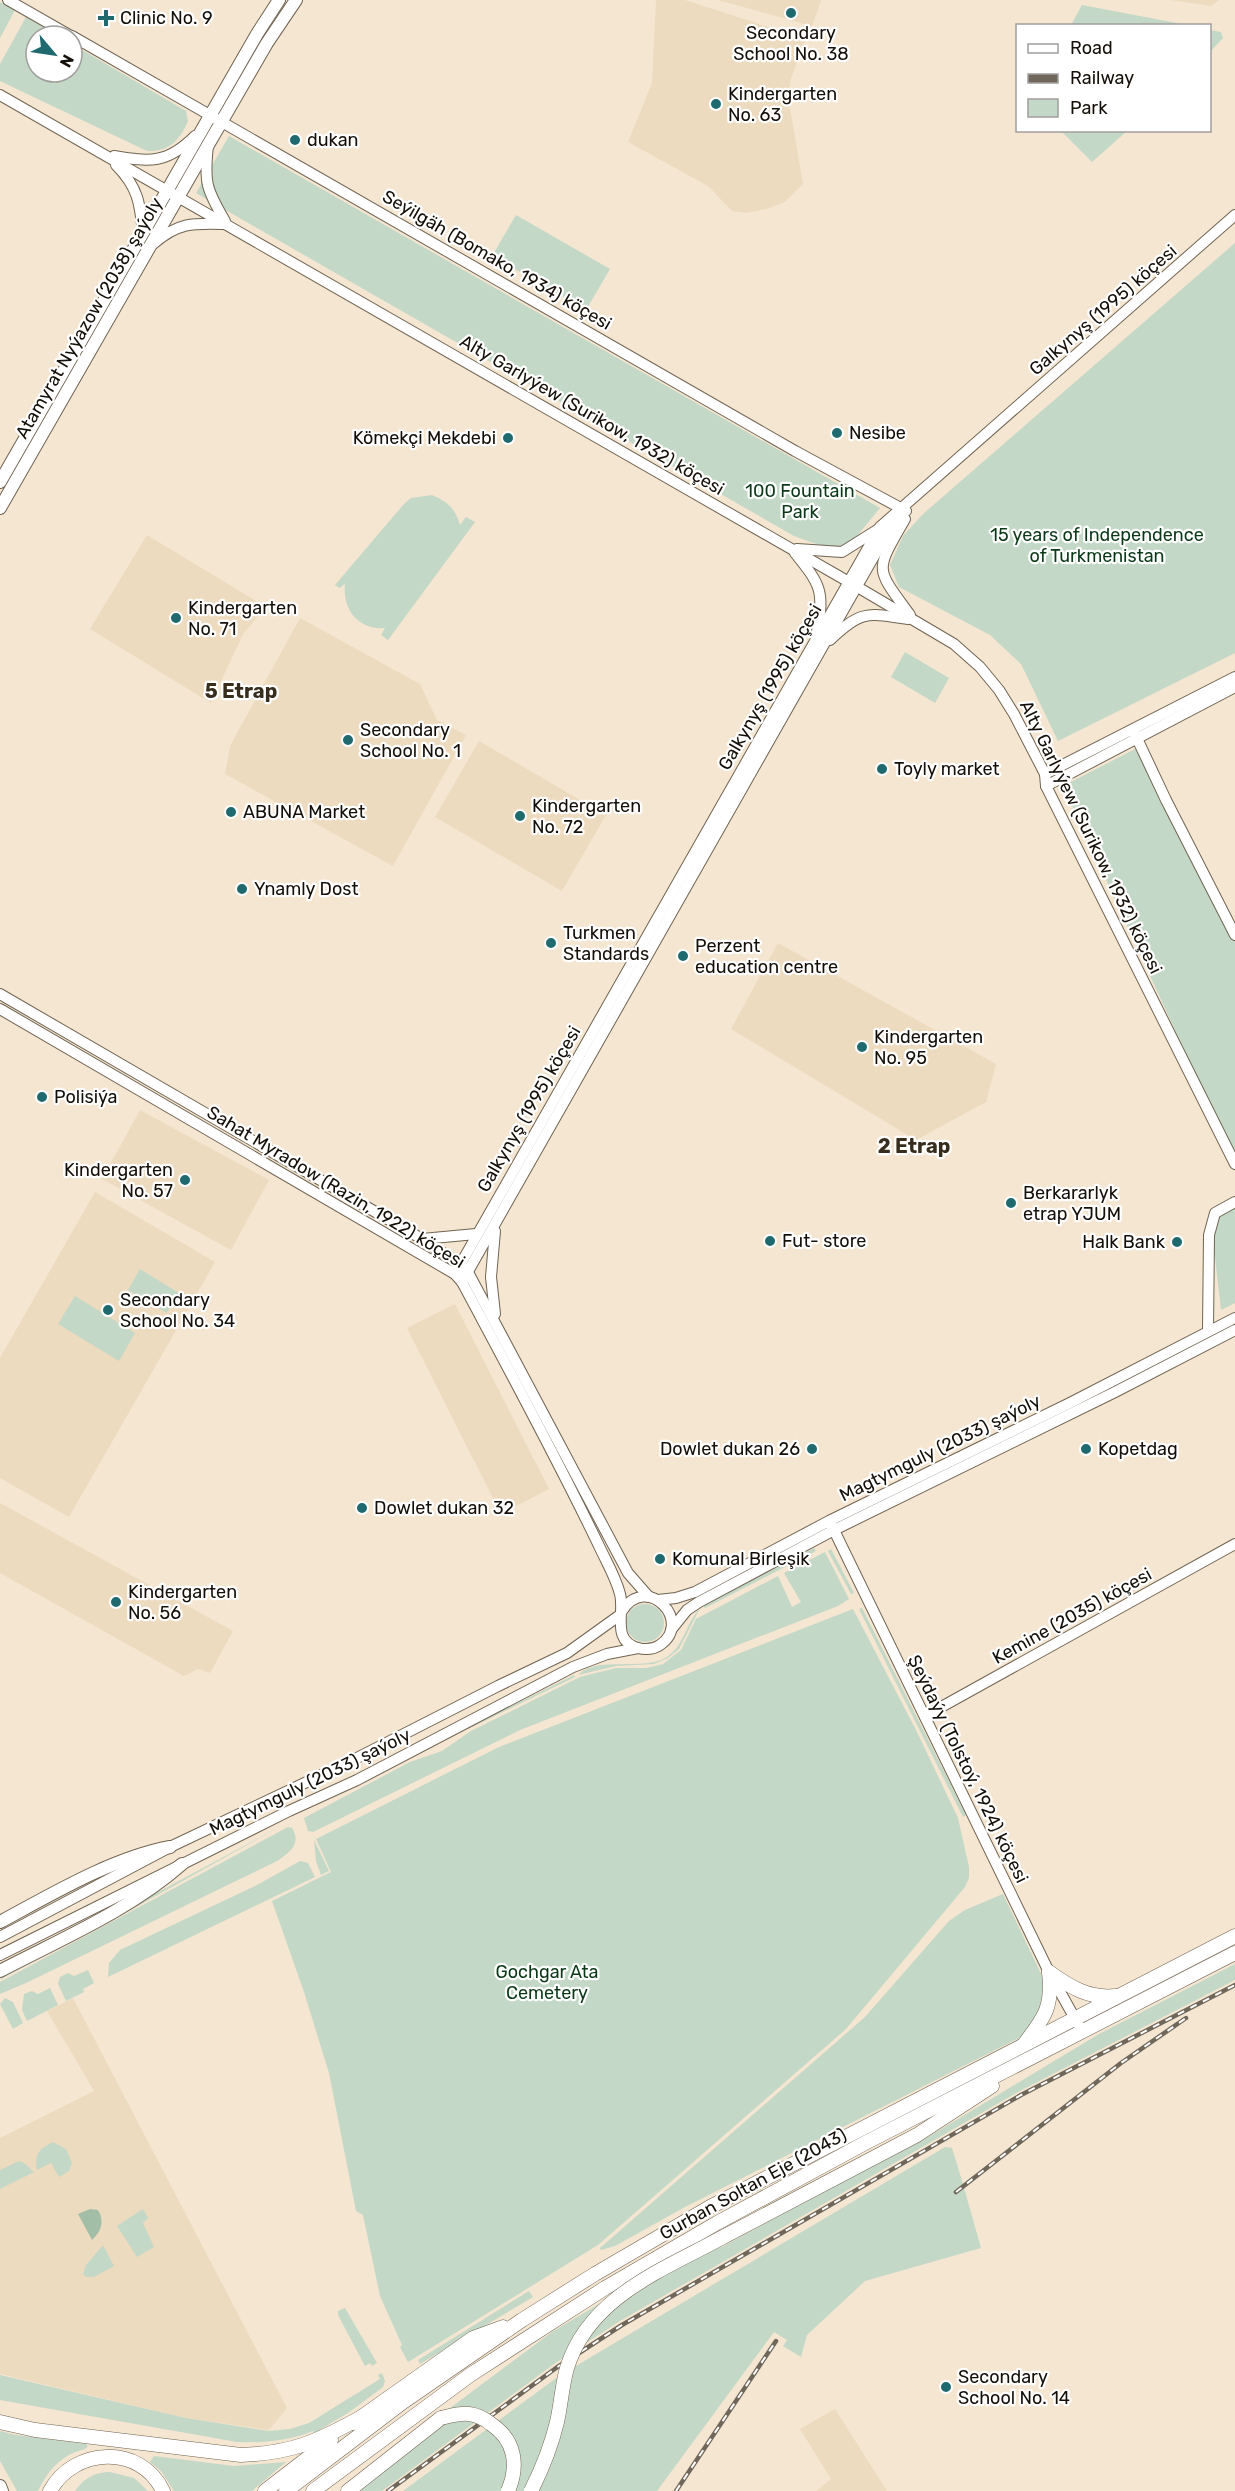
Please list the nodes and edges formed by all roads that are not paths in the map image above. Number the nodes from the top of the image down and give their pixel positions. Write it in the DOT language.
graph roads {
  1 [pos="8,0"];
  2 [pos="279,0"];
  3 [pos="296,0"];
  4 [pos="51,24"];
  5 [pos="84,43"];
  6 [pos="0,95"];
  7 [pos="216,119"];
  8 [pos="203,128"];
  9 [pos="208,145"];
  10 [pos="105,154"];
  11 [pos="173,193"];
  12 [pos="1235,216"];
  13 [pos="1235,223"];
  14 [pos="226,224"];
  15 [pos="143,233"];
  16 [pos="151,246"];
  17 [pos="0,482"];
  18 [pos="0,508"];
  19 [pos="907,510"];
  20 [pos="880,527"];
  21 [pos="791,549"];
  22 [pos="853,584"];
  23 [pos="914,620"];
  24 [pos="818,646"];
  25 [pos="1235,677"];
  26 [pos="1235,687"];
  27 [pos="1135,734"];
  28 [pos="1046,780"];
  29 [pos="1235,935"];
  30 [pos="0,994"];
  31 [pos="0,1010"];
  32 [pos="1235,1164"];
  33 [pos="1235,1202"];
  34 [pos="495,1224"];
  35 [pos="476,1234"];
  36 [pos="422,1239"];
  37 [pos="462,1274"];
  38 [pos="1235,1318"];
  39 [pos="498,1326"];
  40 [pos="1208,1330"];
  41 [pos="1235,1330"];
  42 [pos="831,1526"];
  43 [pos="1235,1544"];
  44 [pos="653,1598"];
  45 [pos="621,1613"];
  46 [pos="670,1631"];
  47 [pos="638,1648"];
  48 [pos="925,1716"];
  49 [pos="170,1847"];
  50 [pos="182,1864"];
  51 [pos="0,1923"];
  52 [pos="0,1936"];
  53 [pos="1235,1936"];
  54 [pos="1235,1953"];
  55 [pos="0,1955"];
  56 [pos="0,1971"];
  57 [pos="1049,1972"];
  58 [pos="1124,1995"];
  59 [pos="1078,2025"];
  60 [pos="1057,2044"];
  61 [pos="1023,2046"];
  62 [pos="522,2320"];
  63 [pos="360,2418"];
  64 [pos="0,2422"];
  65 [pos="0,2487"];
  66 [pos="3,2491"];
  67 [pos="50,2491"];
  68 [pos="163,2491"];
  69 [pos="265,2491"];
  70 [pos="286,2491"];
  71 [pos="314,2491"];
  72 [pos="348,2491"];
  73 [pos="508,2491"];
  74 [pos="531,2491"];
  1 -- 4 [label="main road, Seýilgäh (Bomako, 1934) köçesi"];
  2 -- 7 [label="main road, Atamyrat Nyýazow (2038) şaýoly"];
  3 -- 7 [label="main road, Atamyrat Nyýazow (2038) şaýoly"];
  5 -- 7 [label="main road, Seýilgäh (Bomako, 1934) köçesi"];
  6 -- 10 [label="main road, Alty Garlyýew (Surikow, 1932) köçesi"];
  7 -- 8 [label="main road, Atamyrat Nyýazow (2038) şaýoly"];
  7 -- 9 [label="main road, Atamyrat Nyýazow (2038) şaýoly"];
  7 -- 19 [label="main road, Seýilgäh (Bomako, 1934) köçesi"];
  8 -- 10 [label="main road, Alty Garlyýew (Surikow, 1932) köçesi"];
  8 -- 11 [label="main road, Atamyrat Nyýazow (2038) şaýoly"];
  9 -- 11 [label="main road, Atamyrat Nyýazow (2038) şaýoly"];
  9 -- 14 [label="main road, Atamyrat Nyýazow (2038) şaýoly"];
  10 -- 11 [label="main road, Alty Garlyýew (Surikow, 1932) köçesi"];
  10 -- 15 [label="main road, Atamyrat Nyýazow (2038) şaýoly"];
  11 -- 14 [label="main road, Alty Garlyýew (Surikow, 1932) köçesi"];
  11 -- 15 [label="main road, Atamyrat Nyýazow (2038) şaýoly"];
  11 -- 16 [label="main road, Atamyrat Nyýazow (2038) şaýoly"];
  12 -- 19 [label="main road, Galkynyş (1995) köçesi"];
  13 -- 19 [label="main road, Galkynyş (1995) köçesi"];
  14 -- 16 [label="main road"];
  14 -- 21 [label="main road, Alty Garlyýew (Surikow, 1932) köçesi"];
  15 -- 17 [label="main road, Atamyrat Nyýazow (2038) şaýoly"];
  16 -- 18 [label="main road, Atamyrat Nyýazow (2038) şaýoly"];
  19 -- 20 [label="main road, Galkynyş (1995) köçesi"];
  19 -- 22 [label="main road, Galkynyş (1995) köçesi"];
  19 -- 23 [label="main road"];
  20 -- 21 [label="main road"];
  20 -- 22 [label="main road, Galkynyş (1995) köçesi"];
  21 -- 22 [label="main road, Alty Garlyýew (Surikow, 1932) köçesi"];
  21 -- 24 [label="main road"];
  22 -- 23 [label="main road, Alty Garlyýew (Surikow, 1932) köçesi"];
  22 -- 24 [label="main road, Galkynyş (1995) köçesi"];
  23 -- 24 [label="main road"];
  23 -- 28 [label="main road, Alty Garlyýew (Surikow, 1932) köçesi"];
  24 -- 34 [label="main road, Galkynyş (1995) köçesi"];
  24 -- 35 [label="main road, Galkynyş (1995) köçesi"];
  25 -- 27 [label="main road"];
  26 -- 27 [label="main road"];
  27 -- 28 [label="main road"];
  27 -- 29 [label="main road"];
  28 -- 32 [label="main road, Alty Garlyýew (Surikow, 1932) köçesi"];
  30 -- 36 [label="main road"];
  31 -- 37 [label="main road, Sahat Myradow (Razin, 1922) köçesi"];
  33 -- 40 [label="main road"];
  34 -- 37 [label="main road, Galkynyş (1995) köçesi"];
  34 -- 39 [label="main road"];
  35 -- 36 [label="main road"];
  35 -- 37 [label="main road, Galkynyş (1995) köçesi"];
  36 -- 37 [label="main road"];
  37 -- 39 [label="main road, Sahat Myradow (Razin, 1922) köçesi"];
  37 -- 45 [label="main road, Sahat Myradow (Razin, 1922) köçesi"];
  38 -- 40 [label="main road, Magtymguly (2033) şaýoly"];
  39 -- 44 [label="main road, Sahat Myradow (Razin, 1922) köçesi"];
  40 -- 42 [label="main road, Magtymguly (2033) şaýoly"];
  41 -- 42 [label="main road, Magtymguly (2033) şaýoly"];
  42 -- 44 [label="main road, Magtymguly (2033) şaýoly"];
  42 -- 46 [label="main road, Magtymguly (2033) şaýoly"];
  42 -- 48 [label="main road, Şeýdaýy (Tolstoý, 1924) köçesi"];
  43 -- 48 [label="main road, Kemine (2035) köçesi"];
  44 -- 45 [label="main road"];
  44 -- 46 [label="main road"];
  45 -- 47 [label="main road"];
  45 -- 49 [label="main road, Magtymguly (2033) şaýoly"];
  46 -- 47 [label="main road"];
  47 -- 50 [label="main road, Magtymguly (2033) şaýoly"];
  48 -- 57 [label="main road, Şeýdaýy (Tolstoý, 1924) köçesi"];
  49 -- 51 [label="main road"];
  49 -- 52 [label="main road, Magtymguly (2033) şaýoly"];
  50 -- 55 [label="main road, Magtymguly (2033) şaýoly"];
  50 -- 56 [label="main road"];
  53 -- 58 [label="highway, Gurban Soltan Eje (2043)"];
  54 -- 59 [label="highway, Gurban Soltan Eje (2043)"];
  57 -- 58 [label="highway"];
  57 -- 59 [label="main road, Şeýdaýy (Tolstoý, 1924) köçesi"];
  57 -- 61 [label="highway, Gurban Soltan Eje (2043)"];
  58 -- 59 [label="highway, Gurban Soltan Eje (2043)"];
  59 -- 60 [label="highway, Gurban Soltan Eje (2043)"];
  59 -- 61 [label="highway, Gurban Soltan Eje (2043)"];
  60 -- 71 [label="highway, Gurban Soltan Eje (2043)"];
  60 -- 74 [label="highway, bridge"];
  61 -- 62 [label="highway, Gurban Soltan Eje (2043)"];
  62 -- 63 [label="highway"];
  62 -- 70 [label="highway, Gurban Soltan Eje (2043)"];
  63 -- 64 [label="highway"];
  63 -- 69 [label="highway"];
  65 -- 66 [label="main road"];
  67 -- 68 [label="highway"];
  72 -- 73 [label="highway, bridge"];
}
